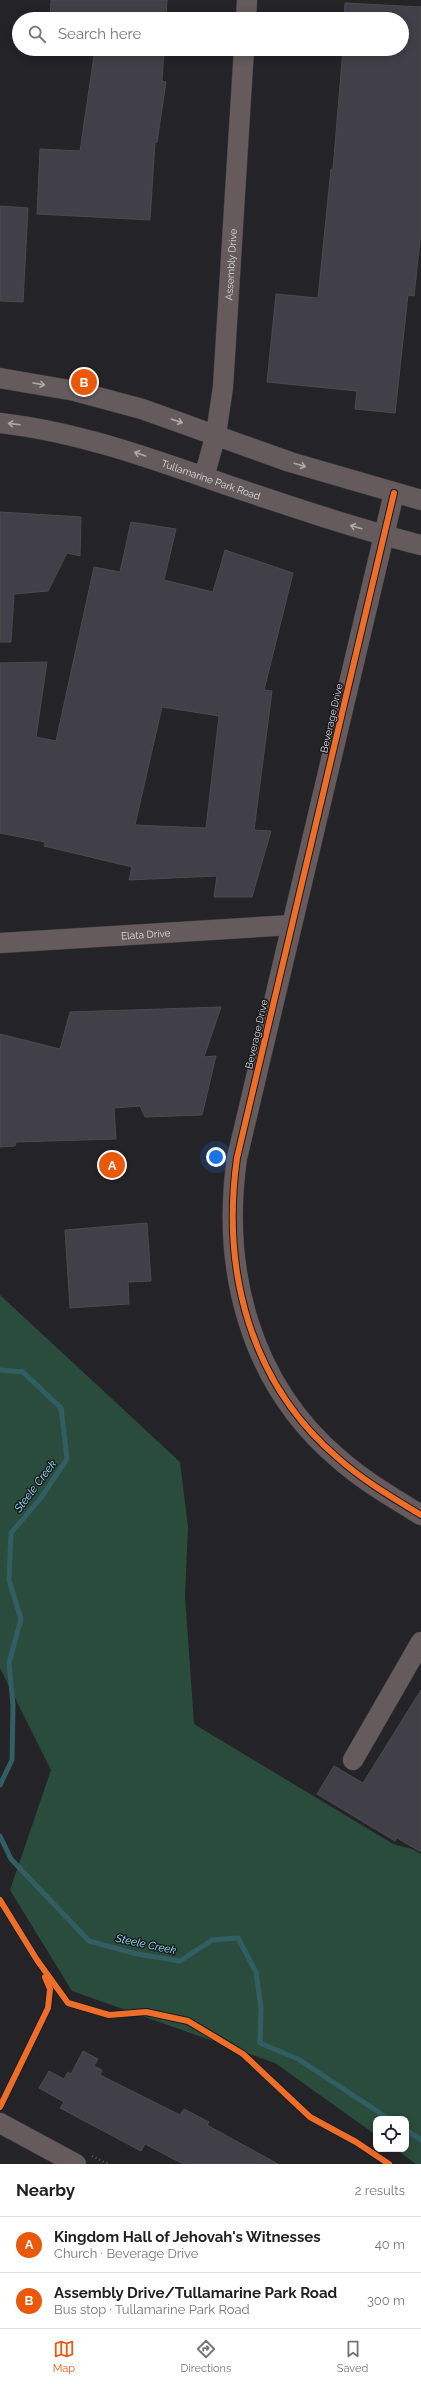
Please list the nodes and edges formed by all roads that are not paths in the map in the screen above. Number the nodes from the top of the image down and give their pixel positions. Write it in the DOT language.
graph roads {
  1 [pos="247,0"];
  2 [pos="246,12"];
  3 [pos="244,56"];
  4 [pos="0,378"];
  5 [pos="0,423"];
  6 [pos="216,434"];
  7 [pos="204,477"];
  8 [pos="394,493"];
  9 [pos="421,500"];
  10 [pos="384,536"];
  11 [pos="421,545"];
  12 [pos="292,925"];
  13 [pos="0,943"];
  14 [pos="421,1515"];
  15 [pos="421,1642"];
  16 [pos="353,1760"];
  17 [pos="0,2122"];
  18 [pos="76,2164"];
  1 -- 2 [label="street"];
  3 -- 6 [label="street, Assembly Drive"];
  4 -- 6 [label="street, one-way"];
  7 -- 5 [label="street, Tullamarine Park Road, one-way"];
  6 -- 7 [label="street, Assembly Drive"];
  6 -- 8 [label="street, one-way"];
  10 -- 7 [label="street, Tullamarine Park Road, one-way"];
  8 -- 9 [label="street"];
  8 -- 10 [label="street, Beverage Drive"];
  10 -- 11 [label="street, Tullamarine Park Road"];
  10 -- 12 [label="street, Beverage Drive"];
  12 -- 13 [label="street, Elata Drive"];
  12 -- 14 [label="street, Beverage Drive"];
  15 -- 16 [label="street"];
  17 -- 18 [label="street"];
}
